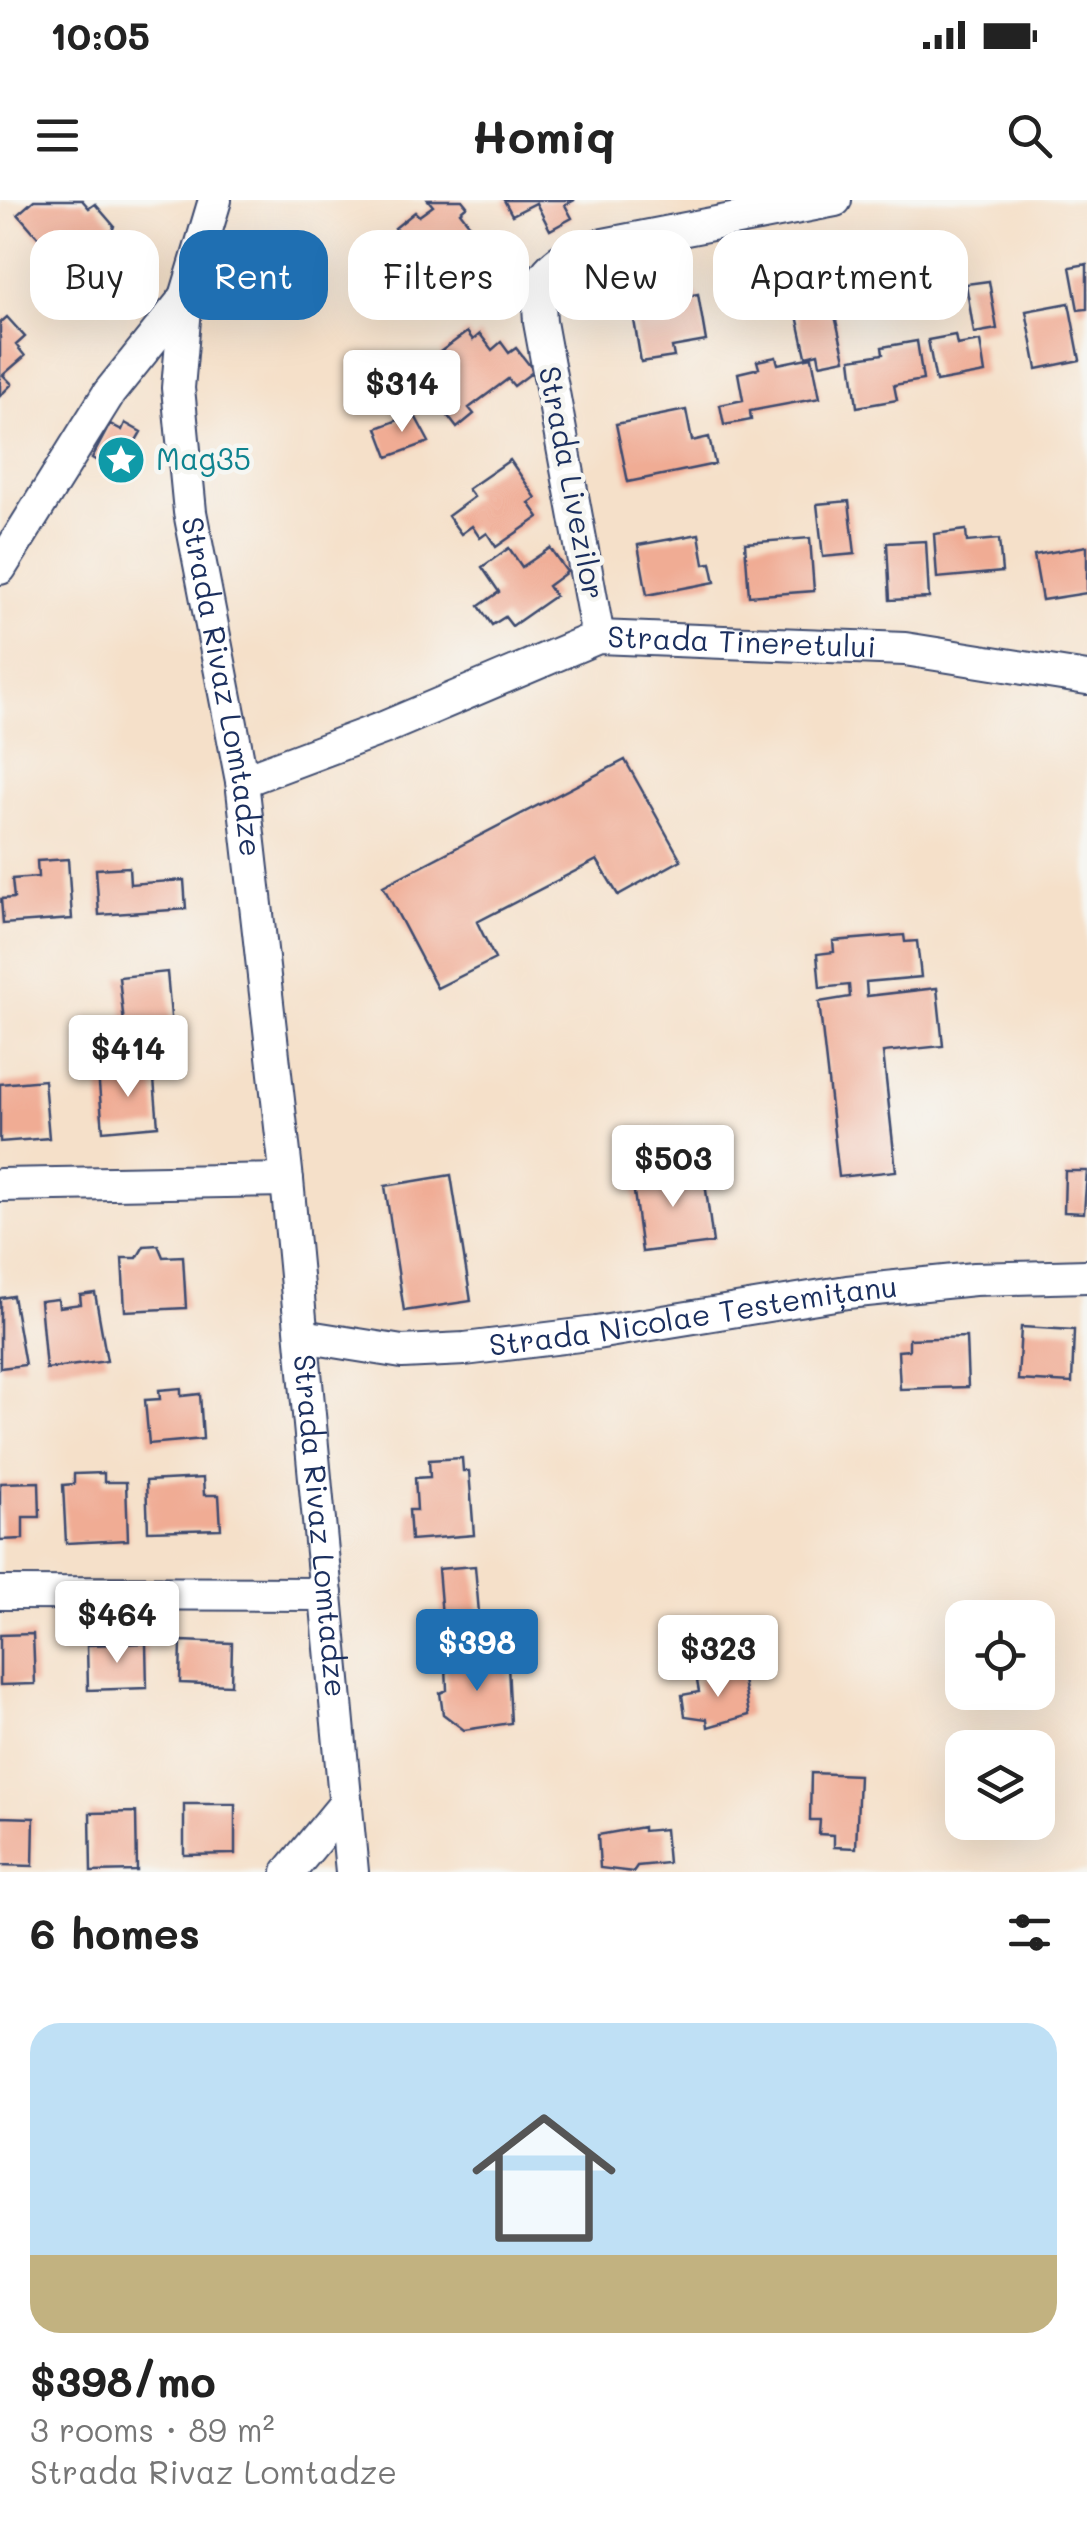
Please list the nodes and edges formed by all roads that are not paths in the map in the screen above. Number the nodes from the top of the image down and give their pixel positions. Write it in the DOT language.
graph roads {
  1 [pos="215,200"];
  2 [pos="835,200"];
  3 [pos="203,230"];
  4 [pos="179,306"];
  5 [pos="184,320"];
  6 [pos="1,563"];
  7 [pos="598,637"];
  8 [pos="1087,678"];
  9 [pos="242,782"];
  10 [pos="286,1180"];
  11 [pos="0,1184"];
  12 [pos="1087,1276"];
  13 [pos="302,1336"];
  14 [pos="0,1593"];
  15 [pos="326,1594"];
  16 [pos="346,1803"];
  17 [pos="289,1872"];
  18 [pos="352,1872"];
  1 -- 3 [label="street, Strada Rivaz Lomtadze"];
  2 -- 7 [label="street, Strada Livezilor"];
  4 -- 6 [label="street"];
  5 -- 9 [label="street, Strada Rivaz Lomtadze"];
  7 -- 8 [label="street, Strada Tineretului"];
  7 -- 9 [label="street, Strada Tineretului"];
  9 -- 10 [label="street, Strada Rivaz Lomtadze"];
  10 -- 11 [label="street"];
  10 -- 13 [label="street, Strada Rivaz Lomtadze"];
  12 -- 13 [label="street, Strada Nicolae Testemițanu"];
  13 -- 15 [label="street, Strada Rivaz Lomtadze"];
  14 -- 15 [label="street"];
  15 -- 16 [label="street, Strada Rivaz Lomtadze"];
  16 -- 17 [label="street"];
  16 -- 18 [label="street, Strada Rivaz Lomtadze"];
}
